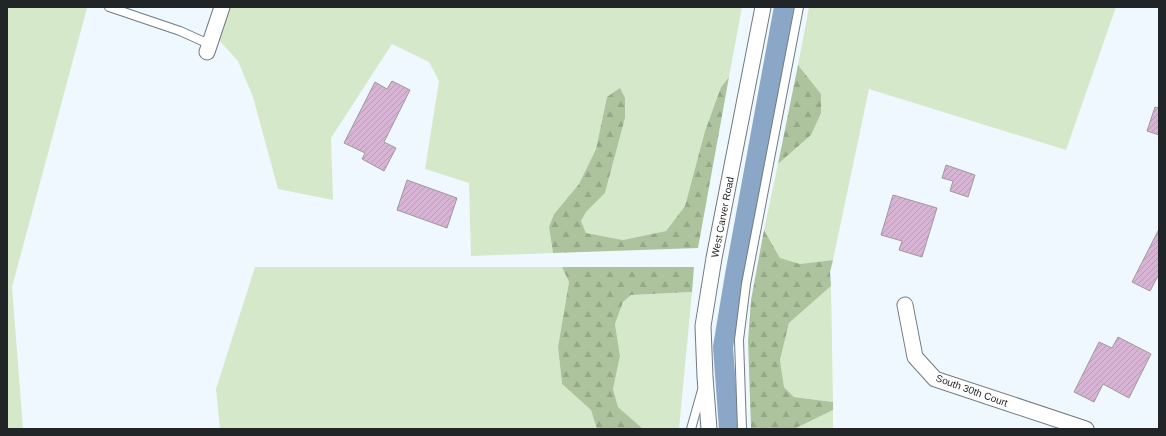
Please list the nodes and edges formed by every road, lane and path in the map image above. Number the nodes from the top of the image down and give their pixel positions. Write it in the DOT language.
graph roads {
  1 [pos="109,7"];
  2 [pos="222,7"];
  3 [pos="763,7"];
  4 [pos="799,7"];
  5 [pos="208,48"];
  6 [pos="905,305"];
  7 [pos="705,377"];
  8 [pos="691,429"];
  9 [pos="709,429"];
  10 [pos="742,429"];
  11 [pos="1086,429"];
  1 -- 5 [label="lane"];
  2 -- 5 [label="street"];
  3 -- 7 [label="street, West Carver Road"];
  4 -- 10 [label="lane"];
  6 -- 11 [label="street, South 30th Court"];
  7 -- 8 [label="lane"];
  7 -- 9 [label="street, West Carver Road"];
}
